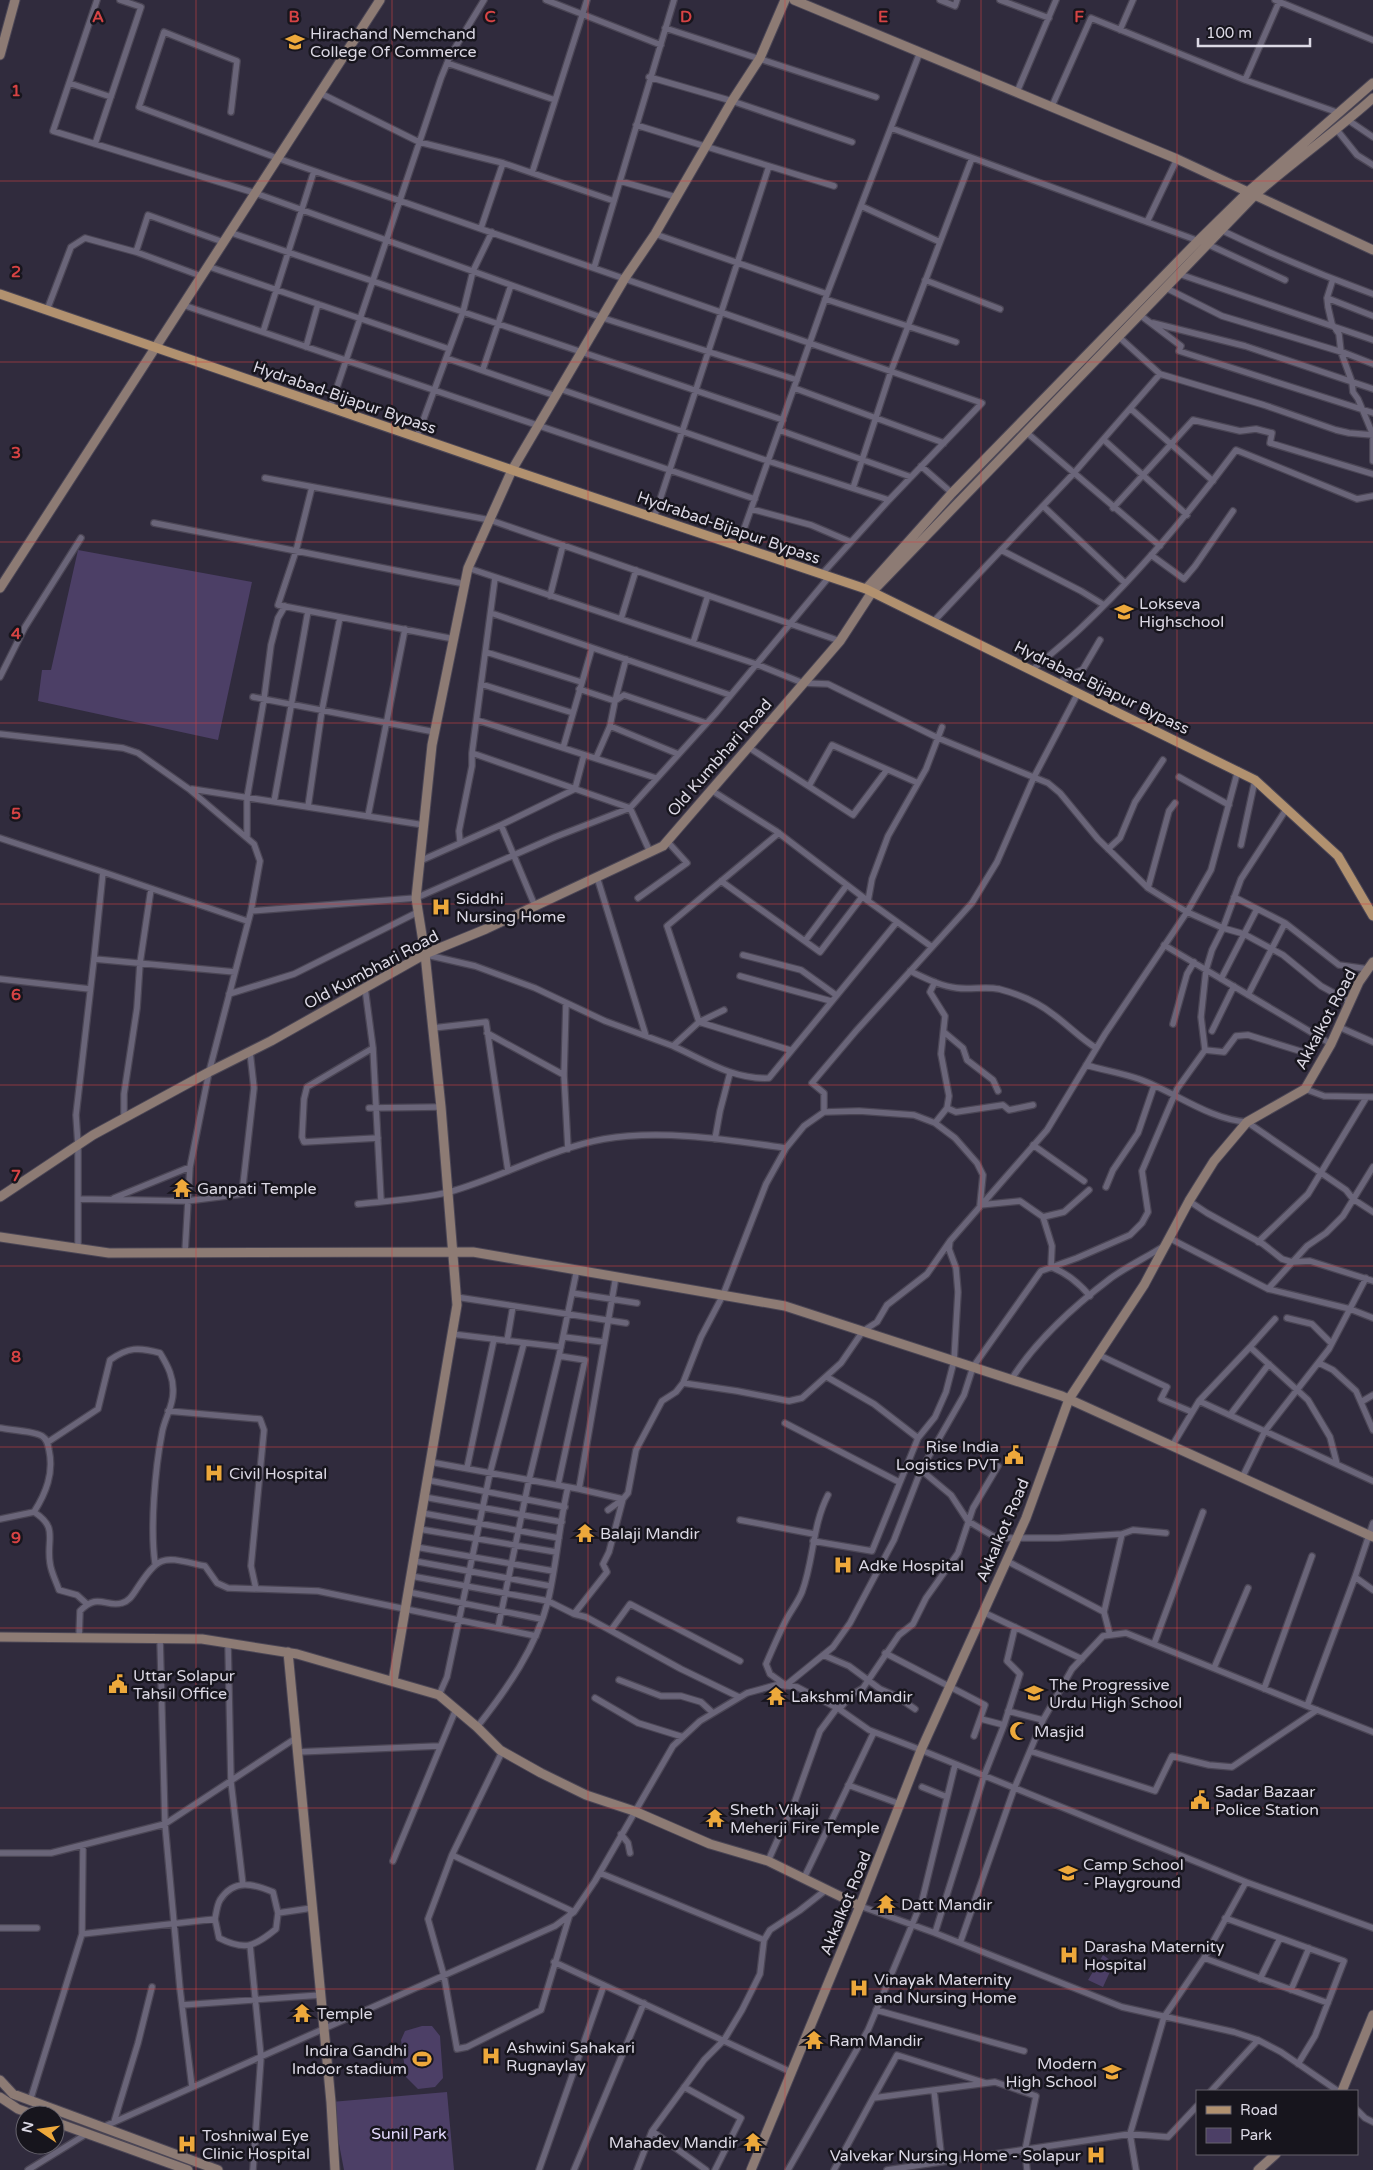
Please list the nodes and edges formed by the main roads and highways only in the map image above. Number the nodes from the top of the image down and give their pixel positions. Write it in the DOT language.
graph roads {
  1 [pos="0,294"];
  2 [pos="1373,916"];
  1 -- 2 [label="main road, Hydrabad-Bijapur Bypass"];
}
